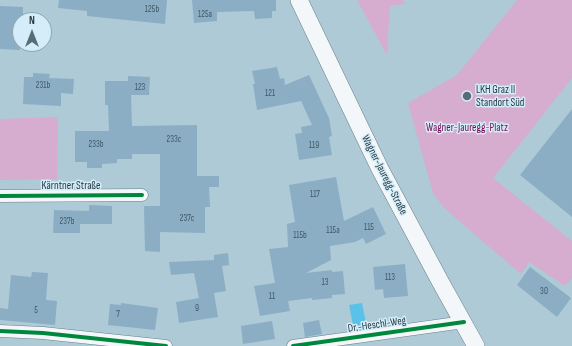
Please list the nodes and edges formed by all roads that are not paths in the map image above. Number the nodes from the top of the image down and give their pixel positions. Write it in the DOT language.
graph roads {
  1 [pos="299,0"];
  2 [pos="142,195"];
  3 [pos="0,196"];
  4 [pos="464,322"];
  5 [pos="0,332"];
  6 [pos="354,342"];
  7 [pos="166,346"];
  8 [pos="293,346"];
  9 [pos="476,346"];
  1 -- 4 [label="main road, Wagner-Jauregg-Straße"];
  2 -- 3 [label="street, Kärntner Straße"];
  4 -- 6 [label="street, Dr.-Heschl-Weg"];
  4 -- 9 [label="main road, Wagner-Jauregg-Straße"];
  5 -- 7 [label="street"];
  6 -- 8 [label="street, Dr.-Heschl-Weg"];
}
